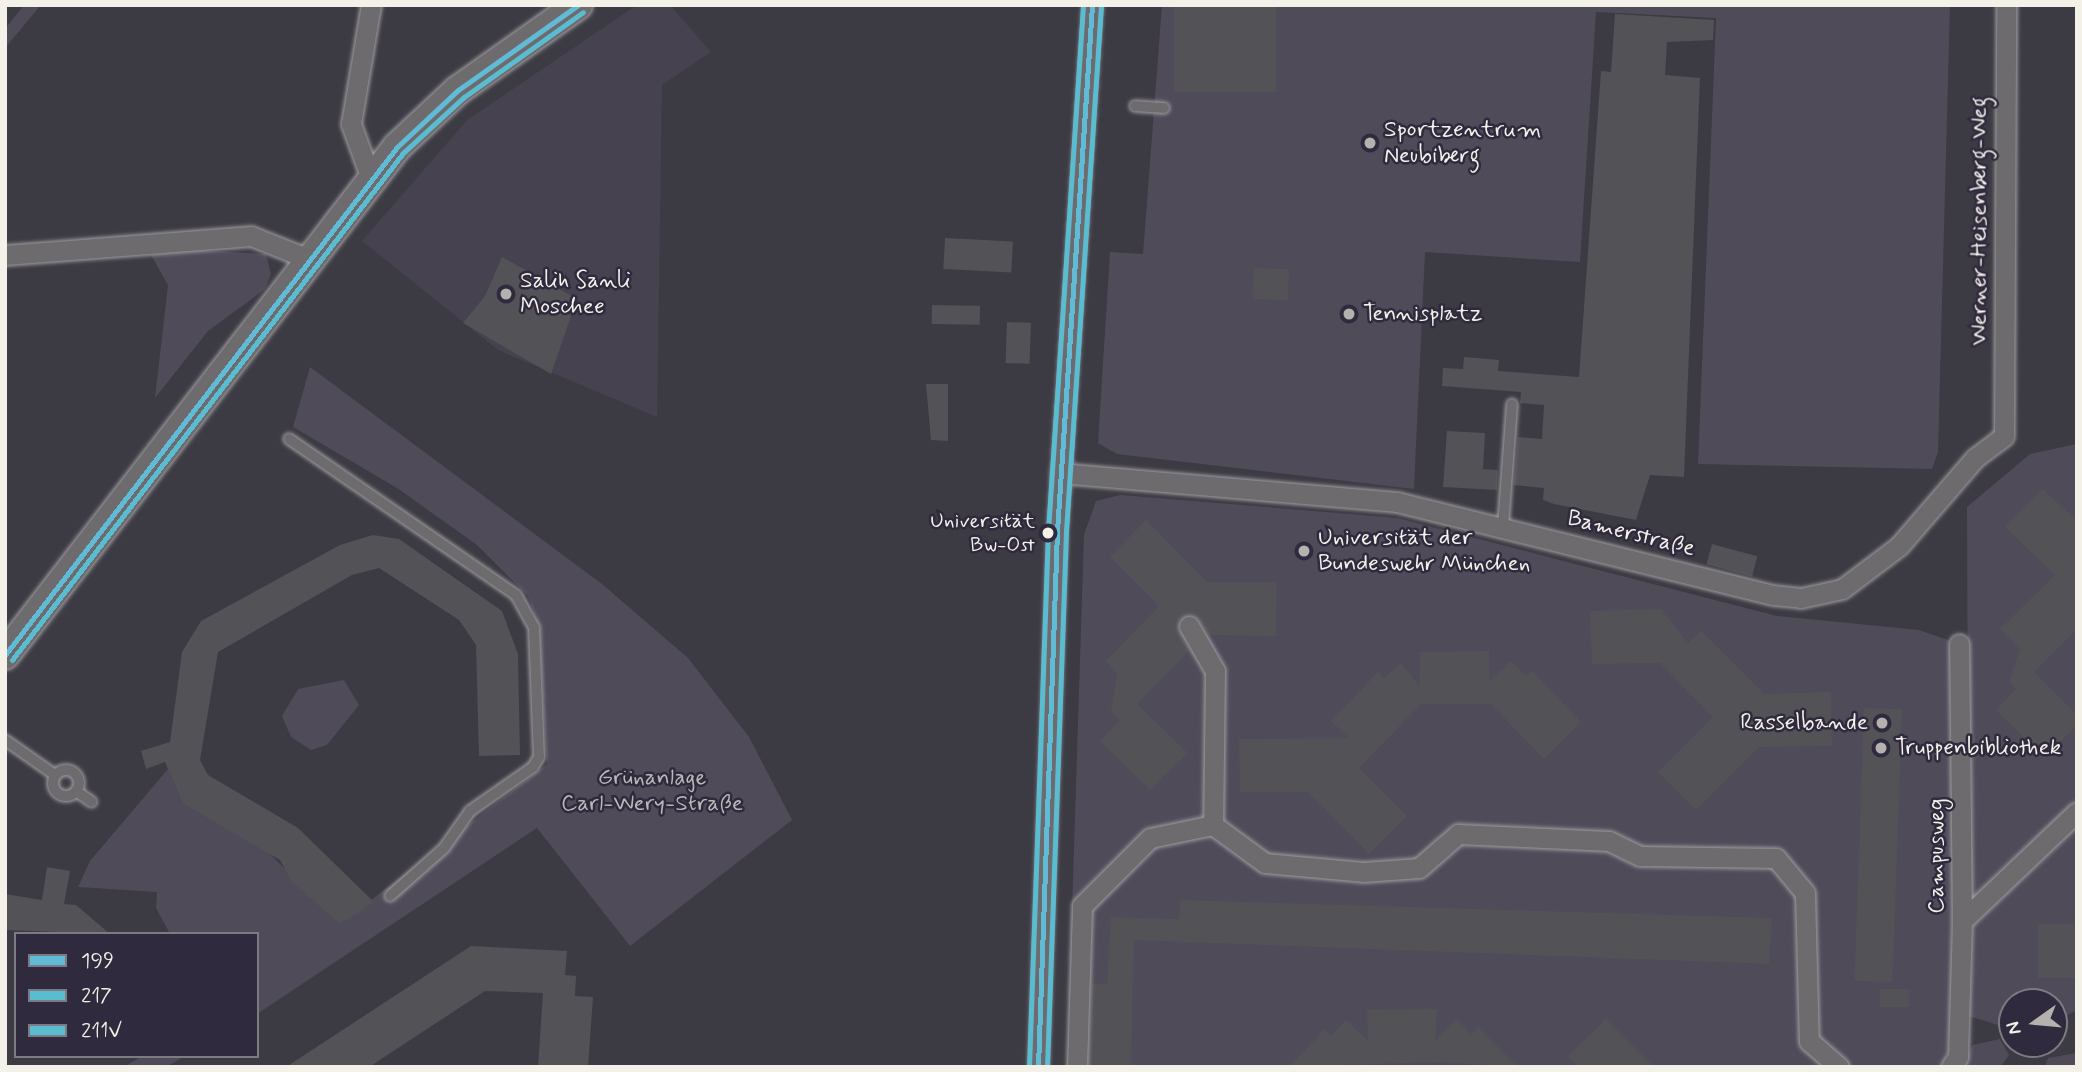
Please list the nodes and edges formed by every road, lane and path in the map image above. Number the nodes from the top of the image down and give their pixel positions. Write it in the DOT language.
graph roads {
  1 [pos="371,5"];
  2 [pos="578,5"];
  3 [pos="1092,5"];
  4 [pos="2006,5"];
  5 [pos="1135,106"];
  6 [pos="1164,107"];
  7 [pos="371,178"];
  8 [pos="5,255"];
  9 [pos="309,259"];
  10 [pos="1512,404"];
  11 [pos="2004,436"];
  12 [pos="289,439"];
  13 [pos="1060,473"];
  14 [pos="1503,527"];
  15 [pos="1189,626"];
  16 [pos="1959,644"];
  17 [pos="5,655"];
  18 [pos="5,740"];
  19 [pos="55,775"];
  20 [pos="76,791"];
  21 [pos="92,802"];
  22 [pos="2077,812"];
  23 [pos="1213,825"];
  24 [pos="1962,866"];
  25 [pos="1996,889"];
  26 [pos="390,896"];
  27 [pos="1962,921"];
  28 [pos="1038,1067"];
  29 [pos="1077,1067"];
  30 [pos="1839,1067"];
  31 [pos="1951,1067"];
  1 -- 7 [label="street"];
  2 -- 7 [label="main road"];
  3 -- 13 [label="street"];
  4 -- 11 [label="street, Werner-Heisenberg-Weg"];
  5 -- 6 [label="lane"];
  7 -- 9 [label="main road"];
  8 -- 9 [label="street"];
  9 -- 17 [label="main road"];
  10 -- 14 [label="lane"];
  11 -- 14 [label="street, Bamerstraße"];
  12 -- 26 [label="lane"];
  13 -- 14 [label="street, Bamerstraße"];
  13 -- 28 [label="street"];
  15 -- 23 [label="street"];
  16 -- 24 [label="street, Campusweg"];
  18 -- 19 [label="lane"];
  19 -- 20 [label="lane"];
  19 -- 20 [label="lane"];
  20 -- 21 [label="lane"];
  22 -- 25 [label="street"];
  23 -- 29 [label="street"];
  23 -- 30 [label="street"];
  24 -- 25 [label="street"];
  24 -- 27 [label="street, Campusweg"];
  25 -- 27 [label="street"];
  27 -- 31 [label="street, Campusweg"];
}
